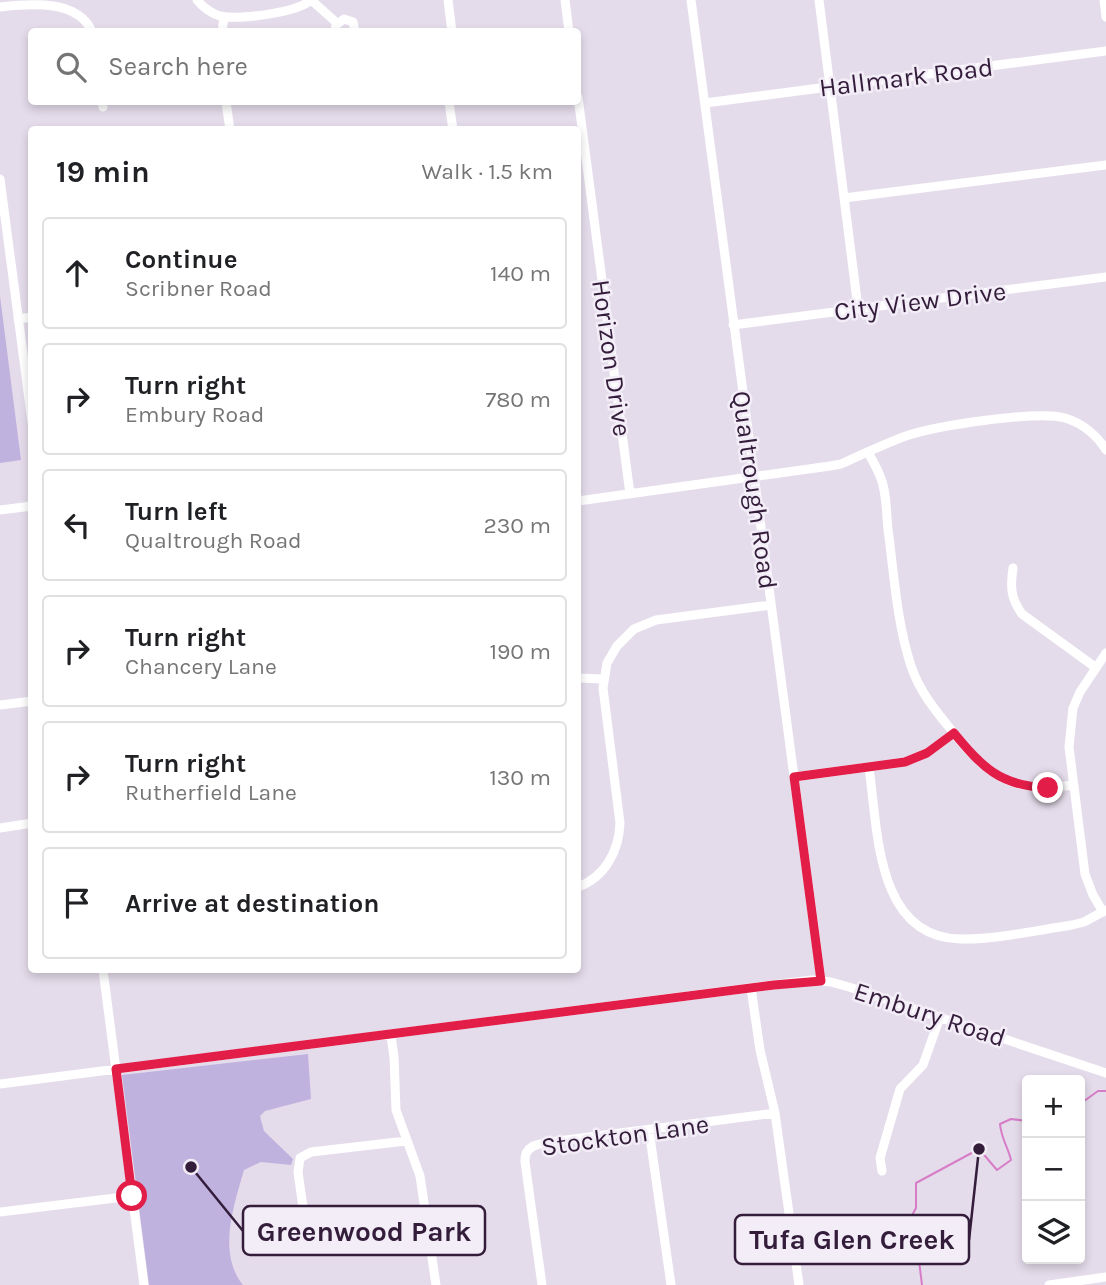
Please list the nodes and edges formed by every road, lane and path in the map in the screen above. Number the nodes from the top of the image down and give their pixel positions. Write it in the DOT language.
graph roads {
  1 [pos="197,0"];
  2 [pos="311,0"];
  3 [pos="448,0"];
  4 [pos="565,0"];
  5 [pos="691,0"];
  6 [pos="819,0"];
  7 [pos="1104,0"];
  8 [pos="0,7"];
  9 [pos="224,17"];
  10 [pos="1106,17"];
  11 [pos="336,27"];
  12 [pos="90,28"];
  13 [pos="223,28"];
  14 [pos="355,28"];
  15 [pos="452,28"];
  16 [pos="568,28"];
  17 [pos="1106,51"];
  18 [pos="830,87"];
  19 [pos="705,103"];
  20 [pos="226,105"];
  21 [pos="449,105"];
  22 [pos="579,105"];
  23 [pos="229,126"];
  24 [pos="452,126"];
  25 [pos="1106,165"];
  26 [pos="0,179"];
  27 [pos="844,198"];
  28 [pos="1106,277"];
  29 [pos="858,308"];
  30 [pos="28,317"];
  31 [pos="18,318"];
  32 [pos="733,325"];
  33 [pos="28,392"];
  34 [pos="1103,438"];
  35 [pos="1106,450"];
  36 [pos="868,452"];
  37 [pos="754,476"];
  38 [pos="630,494"];
  39 [pos="581,501"];
  40 [pos="28,506"];
  41 [pos="0,510"];
  42 [pos="1013,568"];
  43 [pos="771,605"];
  44 [pos="1106,653"];
  45 [pos="1095,667"];
  46 [pos="581,678"];
  47 [pos="603,679"];
  48 [pos="28,702"];
  49 [pos="0,705"];
  50 [pos="954,733"];
  51 [pos="869,768"];
  52 [pos="794,777"];
  53 [pos="1074,785"];
  54 [pos="28,824"];
  55 [pos="0,828"];
  56 [pos="581,885"];
  57 [pos="1105,911"];
  58 [pos="103,973"];
  59 [pos="821,981"];
  60 [pos="751,988"];
  61 [pos="940,1017"];
  62 [pos="391,1035"];
  63 [pos="116,1069"];
  64 [pos="1106,1073"];
  65 [pos="0,1084"];
  66 [pos="775,1113"];
  67 [pos="649,1130"];
  68 [pos="406,1141"];
  69 [pos="882,1171"];
  70 [pos="132,1196"];
  71 [pos="0,1212"];
  72 [pos="308,1243"];
  73 [pos="1106,1277"];
  74 [pos="144,1285"];
  75 [pos="436,1285"];
  76 [pos="542,1285"];
  77 [pos="671,1285"];
  78 [pos="799,1285"];
  79 [pos="1049,1285"];
  1 -- 9 [label="street"];
  2 -- 9 [label="street"];
  2 -- 11 [label="street"];
  3 -- 15 [label="street"];
  4 -- 16 [label="street"];
  5 -- 19 [label="street, Qualtrough Road"];
  6 -- 18 [label="street"];
  7 -- 10 [label="street"];
  8 -- 12 [label="street"];
  9 -- 13 [label="street"];
  11 -- 14 [label="street"];
  17 -- 18 [label="street, Hallmark Road"];
  18 -- 19 [label="street, Hallmark Road"];
  18 -- 27 [label="street"];
  19 -- 32 [label="street, Qualtrough Road"];
  20 -- 23 [label="street"];
  21 -- 24 [label="street"];
  22 -- 38 [label="street, Horizon Drive"];
  25 -- 27 [label="street"];
  26 -- 31 [label="street"];
  27 -- 29 [label="street"];
  28 -- 29 [label="street, City View Drive"];
  29 -- 32 [label="street, City View Drive"];
  30 -- 31 [label="street"];
  31 -- 33 [label="street"];
  32 -- 37 [label="street, Qualtrough Road"];
  34 -- 35 [label="street"];
  34 -- 36 [label="street"];
  36 -- 37 [label="street"];
  36 -- 50 [label="street"];
  37 -- 38 [label="street"];
  37 -- 43 [label="street, Qualtrough Road"];
  38 -- 39 [label="street"];
  40 -- 41 [label="street"];
  42 -- 45 [label="street"];
  43 -- 47 [label="street"];
  43 -- 52 [label="street, Qualtrough Road"];
  44 -- 45 [label="street"];
  45 -- 53 [label="street"];
  46 -- 47 [label="street"];
  47 -- 56 [label="street"];
  48 -- 49 [label="street"];
  50 -- 51 [label="street"];
  50 -- 53 [label="street"];
  51 -- 52 [label="street"];
  51 -- 57 [label="street"];
  52 -- 59 [label="street, Qualtrough Road"];
  53 -- 57 [label="street"];
  54 -- 55 [label="street"];
  58 -- 63 [label="street"];
  59 -- 60 [label="street, Embury Road"];
  59 -- 61 [label="street, Embury Road"];
  60 -- 62 [label="street, Embury Road"];
  60 -- 66 [label="street"];
  61 -- 64 [label="street, Embury Road"];
  61 -- 69 [label="street"];
  62 -- 63 [label="street, Embury Road"];
  62 -- 68 [label="street"];
  63 -- 65 [label="street, Embury Road"];
  63 -- 70 [label="street"];
  66 -- 67 [label="street, Stockton Lane"];
  66 -- 78 [label="street"];
  67 -- 76 [label="street, Stockton Lane"];
  67 -- 77 [label="street"];
  68 -- 72 [label="street"];
  68 -- 75 [label="street"];
  70 -- 71 [label="street"];
  70 -- 74 [label="street"];
  73 -- 79 [label="street"];
}
